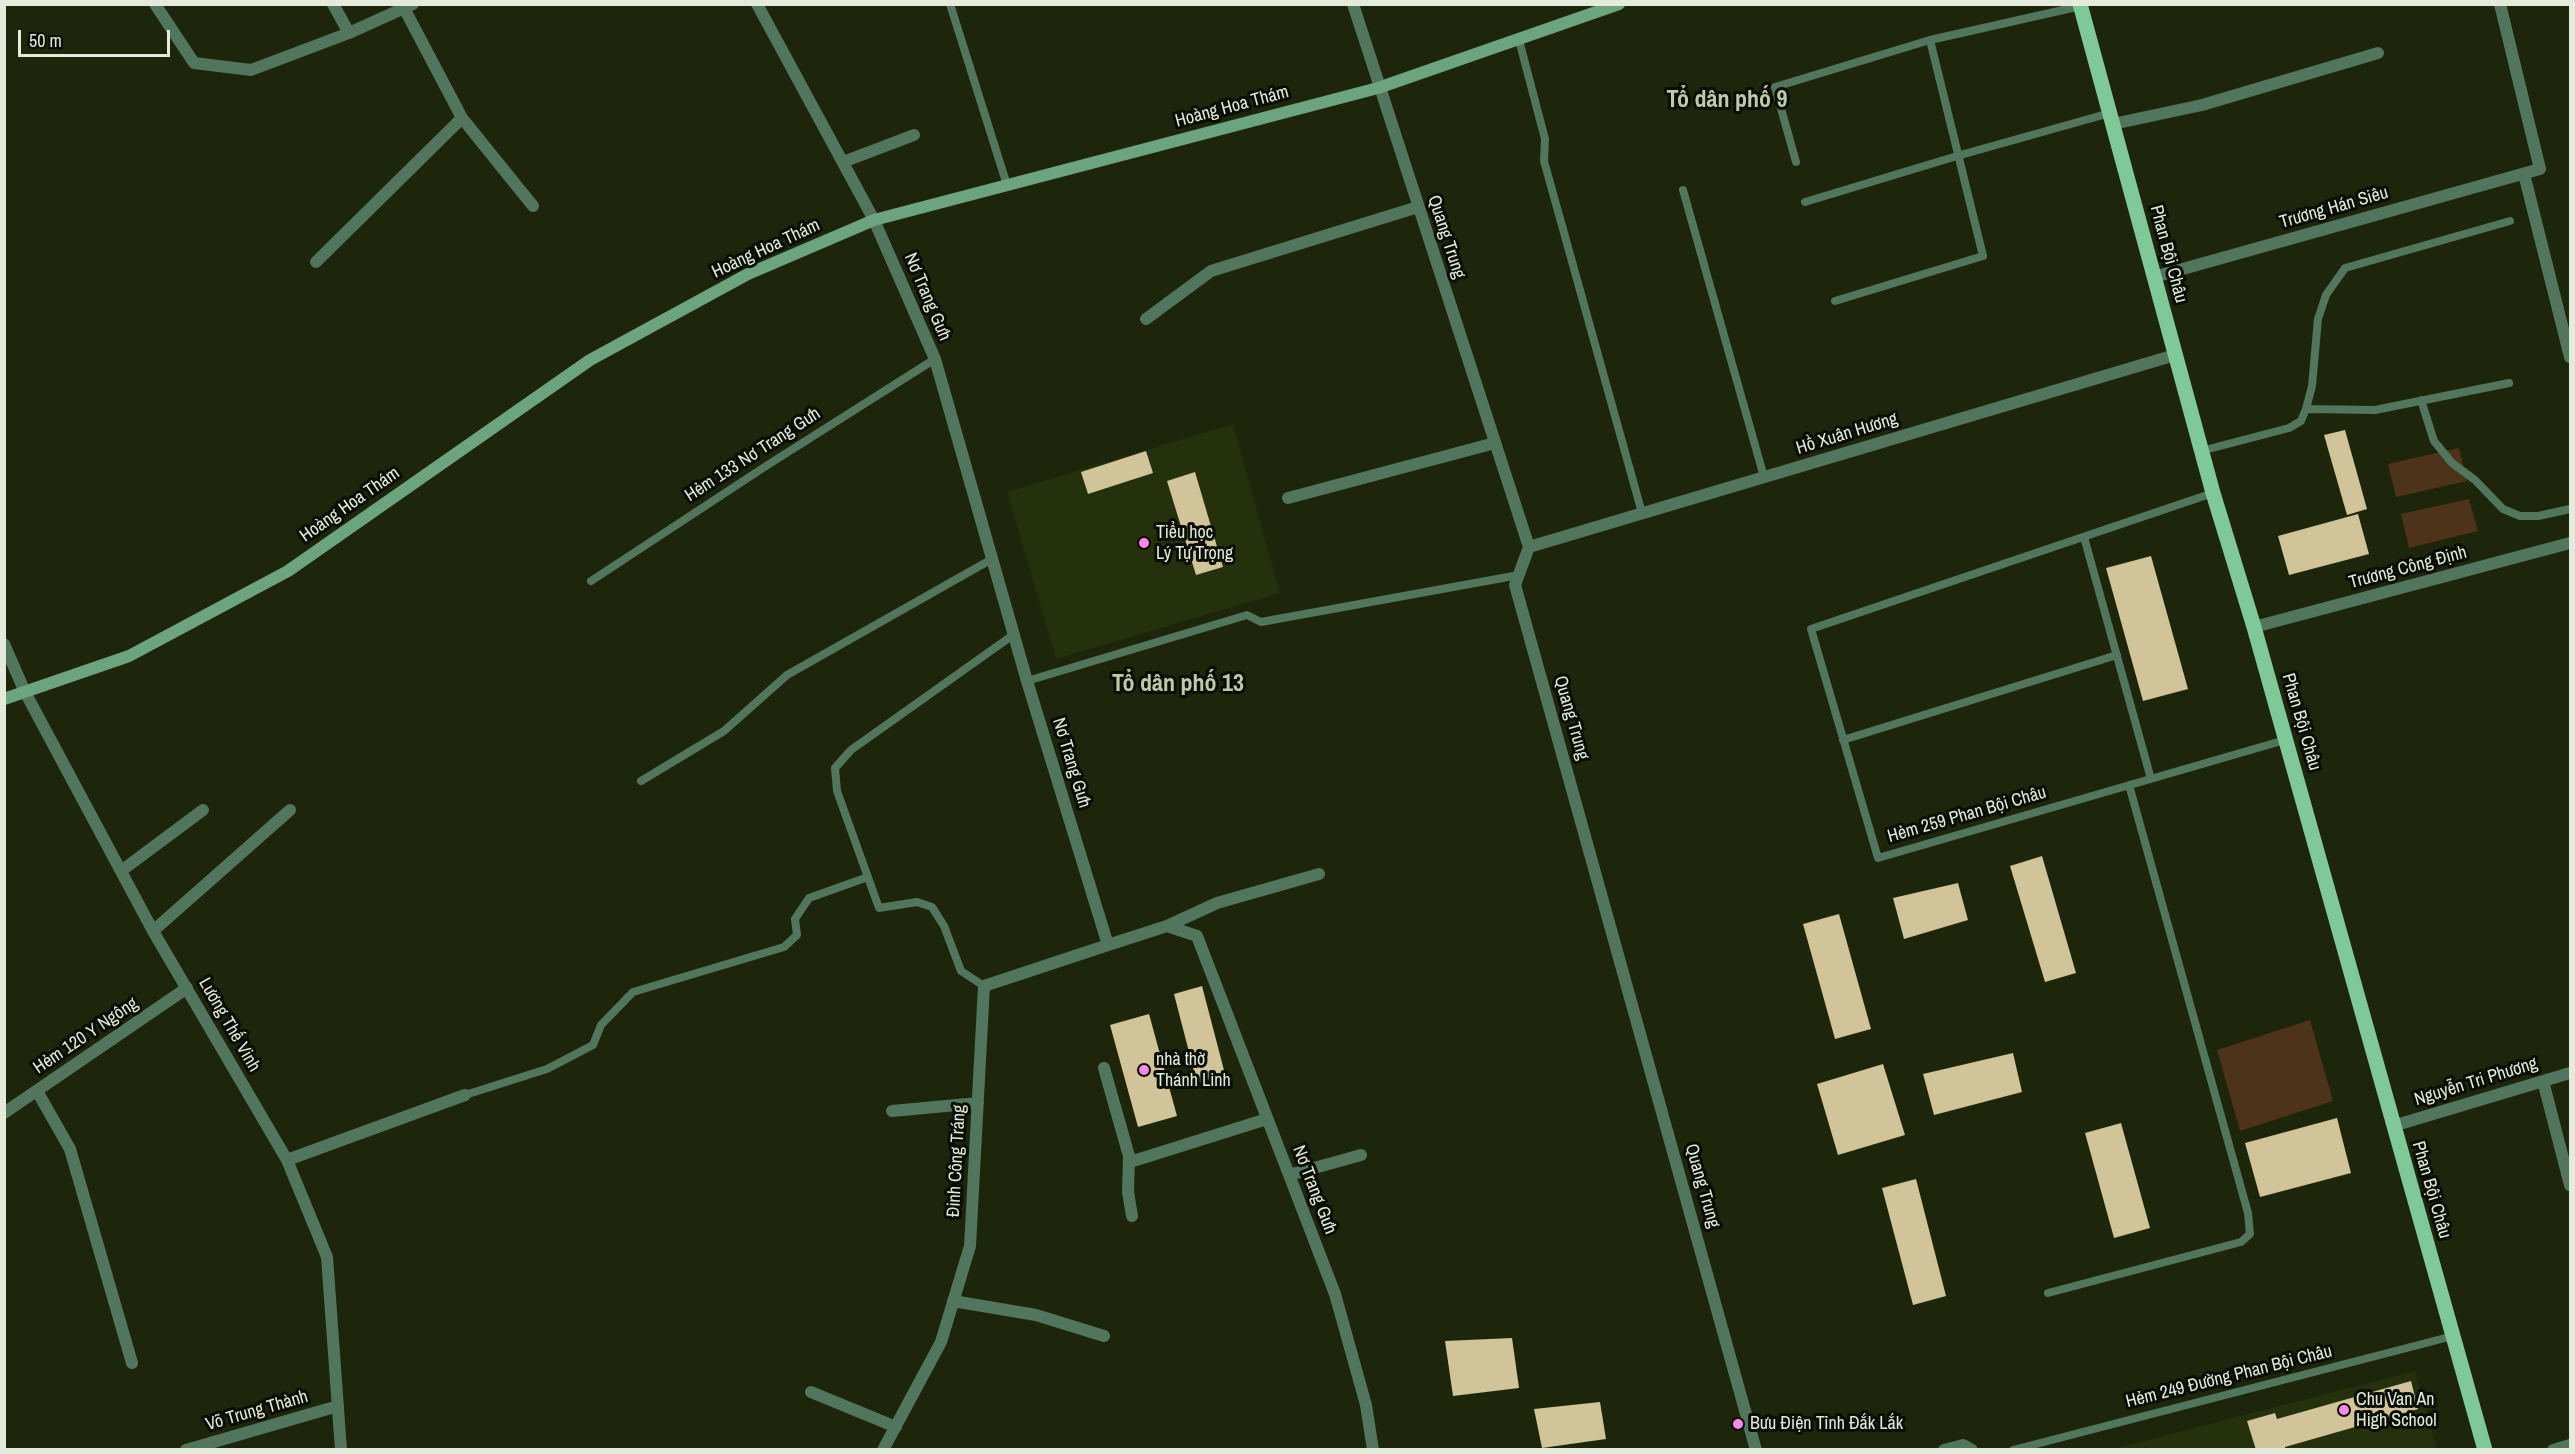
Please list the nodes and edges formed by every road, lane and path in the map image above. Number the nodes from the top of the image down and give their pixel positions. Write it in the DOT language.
graph roads {
  1 [pos="155,4"];
  2 [pos="333,4"];
  3 [pos="757,4"];
  4 [pos="950,4"];
  5 [pos="1353,4"];
  6 [pos="1619,4"];
  7 [pos="2500,4"];
  8 [pos="2080,5"];
  9 [pos="409,6"];
  10 [pos="349,33"];
  11 [pos="1518,40"];
  12 [pos="1930,40"];
  13 [pos="2378,53"];
  14 [pos="1378,88"];
  15 [pos="462,118"];
  16 [pos="2111,119"];
  17 [pos="914,135"];
  18 [pos="1957,156"];
  19 [pos="843,162"];
  20 [pos="1796,162"];
  21 [pos="2524,174"];
  22 [pos="1008,185"];
  23 [pos="1683,190"];
  24 [pos="1805,202"];
  25 [pos="533,206"];
  26 [pos="1418,207"];
  27 [pos="874,220"];
  28 [pos="2510,221"];
  29 [pos="316,262"];
  30 [pos="2154,276"];
  31 [pos="1835,301"];
  32 [pos="1146,319"];
  33 [pos="2175,355"];
  34 [pos="2571,357"];
  35 [pos="935,359"];
  36 [pos="2510,382"];
  37 [pos="2421,400"];
  38 [pos="2307,409"];
  39 [pos="1495,443"];
  40 [pos="2201,451"];
  41 [pos="1764,477"];
  42 [pos="2213,493"];
  43 [pos="1288,498"];
  44 [pos="2571,509"];
  45 [pos="1642,513"];
  46 [pos="2084,537"];
  47 [pos="2571,543"];
  48 [pos="1529,547"];
  49 [pos="992,559"];
  50 [pos="1519,575"];
  51 [pos="591,581"];
  52 [pos="2254,627"];
  53 [pos="1013,635"];
  54 [pos="4,644"];
  55 [pos="2117,655"];
  56 [pos="1027,681"];
  57 [pos="25,692"];
  58 [pos="4,699"];
  59 [pos="1843,740"];
  60 [pos="2286,740"];
  61 [pos="2151,779"];
  62 [pos="641,781"];
  63 [pos="2128,786"];
  64 [pos="203,810"];
  65 [pos="290,810"];
  66 [pos="121,871"];
  67 [pos="1319,874"];
  68 [pos="868,877"];
  69 [pos="1167,926"];
  70 [pos="153,931"];
  71 [pos="1107,945"];
  72 [pos="984,986"];
  73 [pos="187,988"];
  74 [pos="1104,1068"];
  75 [pos="2571,1073"];
  76 [pos="2543,1081"];
  77 [pos="37,1091"];
  78 [pos="465,1095"];
  79 [pos="978,1103"];
  80 [pos="892,1111"];
  81 [pos="4,1113"];
  82 [pos="1267,1119"];
  83 [pos="2393,1126"];
  84 [pos="1361,1155"];
  85 [pos="287,1160"];
  86 [pos="1130,1162"];
  87 [pos="1289,1175"];
  88 [pos="2571,1185"];
  89 [pos="1132,1216"];
  90 [pos="2048,1293"];
  91 [pos="953,1301"];
  92 [pos="1104,1336"];
  93 [pos="2453,1336"];
  94 [pos="132,1363"];
  95 [pos="811,1392"];
  96 [pos="338,1406"];
  97 [pos="896,1427"];
  98 [pos="2571,1445"];
  99 [pos="186,1449"];
  100 [pos="341,1449"];
  101 [pos="883,1449"];
  102 [pos="1373,1449"];
  103 [pos="1756,1449"];
  104 [pos="1944,1449"];
  105 [pos="1972,1449"];
  106 [pos="2013,1449"];
  107 [pos="2485,1449"];
  108 [pos="2553,1449"];
  1 -- 10 [label="street"];
  2 -- 10 [label="street"];
  3 -- 19 [label="street, Nơ Trang Gưh"];
  4 -- 22 [label="lane"];
  5 -- 14 [label="street, Quang Trung"];
  6 -- 11 [label="street, Hoàng Hoa Thám"];
  7 -- 21 [label="street"];
  8 -- 12 [label="lane"];
  8 -- 16 [label="main road, Phan Bội Châu"];
  9 -- 10 [label="street"];
  9 -- 15 [label="street"];
  11 -- 14 [label="street, Hoàng Hoa Thám"];
  11 -- 45 [label="lane"];
  12 -- 18 [label="lane"];
  12 -- 20 [label="lane"];
  13 -- 16 [label="street"];
  14 -- 22 [label="street, Hoàng Hoa Thám"];
  14 -- 26 [label="street, Quang Trung"];
  15 -- 25 [label="street"];
  15 -- 29 [label="street"];
  16 -- 18 [label="lane"];
  16 -- 30 [label="main road, Phan Bội Châu"];
  17 -- 19 [label="street"];
  18 -- 24 [label="lane"];
  18 -- 31 [label="lane"];
  19 -- 27 [label="street, Nơ Trang Gưh"];
  21 -- 30 [label="street, Trương Hán Siêu"];
  21 -- 34 [label="street"];
  22 -- 27 [label="street, Hoàng Hoa Thám"];
  23 -- 41 [label="lane"];
  26 -- 32 [label="street"];
  26 -- 39 [label="street, Quang Trung"];
  27 -- 35 [label="street, Nơ Trang Gưh"];
  27 -- 57 [label="street, Hoàng Hoa Thám"];
  28 -- 38 [label="lane"];
  30 -- 33 [label="main road, Phan Bội Châu"];
  33 -- 40 [label="main road, Phan Bội Châu"];
  33 -- 41 [label="street, Hồ Xuân Hương"];
  35 -- 49 [label="street, Nơ Trang Gưh"];
  35 -- 51 [label="lane, Hẻm 133 Nơ Trang Gưh"];
  36 -- 37 [label="lane"];
  37 -- 38 [label="lane"];
  37 -- 44 [label="lane"];
  38 -- 40 [label="lane"];
  39 -- 43 [label="street"];
  39 -- 48 [label="street, Quang Trung"];
  40 -- 42 [label="main road, Phan Bội Châu"];
  41 -- 45 [label="street, Hồ Xuân Hương"];
  42 -- 46 [label="lane, Hẻm 259 Phan Bội Châu"];
  42 -- 52 [label="main road, Phan Bội Châu"];
  45 -- 48 [label="street, Hồ Xuân Hương"];
  46 -- 55 [label="lane"];
  46 -- 59 [label="lane, Hẻm 259 Phan Bội Châu"];
  47 -- 52 [label="street, Trương Công Định"];
  48 -- 50 [label="street, Quang Trung"];
  49 -- 53 [label="street, Nơ Trang Gưh"];
  49 -- 62 [label="lane"];
  50 -- 56 [label="lane"];
  50 -- 103 [label="street, Quang Trung"];
  52 -- 60 [label="main road, Phan Bội Châu"];
  53 -- 56 [label="street, Nơ Trang Gưh"];
  53 -- 68 [label="lane"];
  54 -- 57 [label="street, Lương Thế Vinh"];
  55 -- 59 [label="lane"];
  55 -- 61 [label="lane"];
  56 -- 71 [label="street, Nơ Trang Gưh"];
  57 -- 58 [label="street, Hoàng Hoa Thám"];
  57 -- 66 [label="street, Lương Thế Vinh"];
  59 -- 63 [label="lane, Hẻm 259 Phan Bội Châu"];
  60 -- 61 [label="lane, Hẻm 259 Phan Bội Châu"];
  60 -- 83 [label="main road, Phan Bội Châu"];
  61 -- 63 [label="lane, Hẻm 259 Phan Bội Châu"];
  63 -- 90 [label="lane"];
  64 -- 66 [label="street"];
  65 -- 70 [label="street"];
  66 -- 70 [label="street, Lương Thế Vinh"];
  67 -- 69 [label="street"];
  68 -- 72 [label="lane"];
  68 -- 78 [label="lane"];
  69 -- 71 [label="street"];
  69 -- 82 [label="street, Nơ Trang Gưh"];
  70 -- 73 [label="street, Lương Thế Vinh"];
  71 -- 72 [label="street"];
  72 -- 79 [label="street, Đinh Công Tráng"];
  73 -- 77 [label="street, Hẻm 120 Y Ngông"];
  73 -- 85 [label="street, Lương Thế Vinh"];
  74 -- 86 [label="street"];
  75 -- 76 [label="street, Nguyễn Tri Phương"];
  76 -- 83 [label="street, Nguyễn Tri Phương"];
  76 -- 88 [label="street"];
  77 -- 81 [label="street, Hẻm 120 Y Ngông"];
  77 -- 94 [label="street"];
  78 -- 85 [label="street"];
  79 -- 80 [label="street"];
  79 -- 91 [label="street, Đinh Công Tráng"];
  82 -- 86 [label="street"];
  82 -- 87 [label="street, Nơ Trang Gưh"];
  83 -- 93 [label="main road, Phan Bội Châu"];
  84 -- 87 [label="street"];
  85 -- 96 [label="street, Lương Thế Vinh"];
  86 -- 89 [label="street"];
  87 -- 102 [label="street, Nơ Trang Gưh"];
  91 -- 92 [label="street"];
  91 -- 97 [label="street, Đinh Công Tráng"];
  93 -- 106 [label="lane, Hẻm 249 Đường Phan Bội Châu"];
  93 -- 107 [label="main road, Phan Bội Châu"];
  95 -- 97 [label="street"];
  96 -- 99 [label="street, Võ Trung Thành"];
  96 -- 100 [label="street, Lương Thế Vinh"];
  97 -- 101 [label="street, Đinh Công Tráng"];
  98 -- 108 [label="street"];
  104 -- 105 [label="street"];
}
